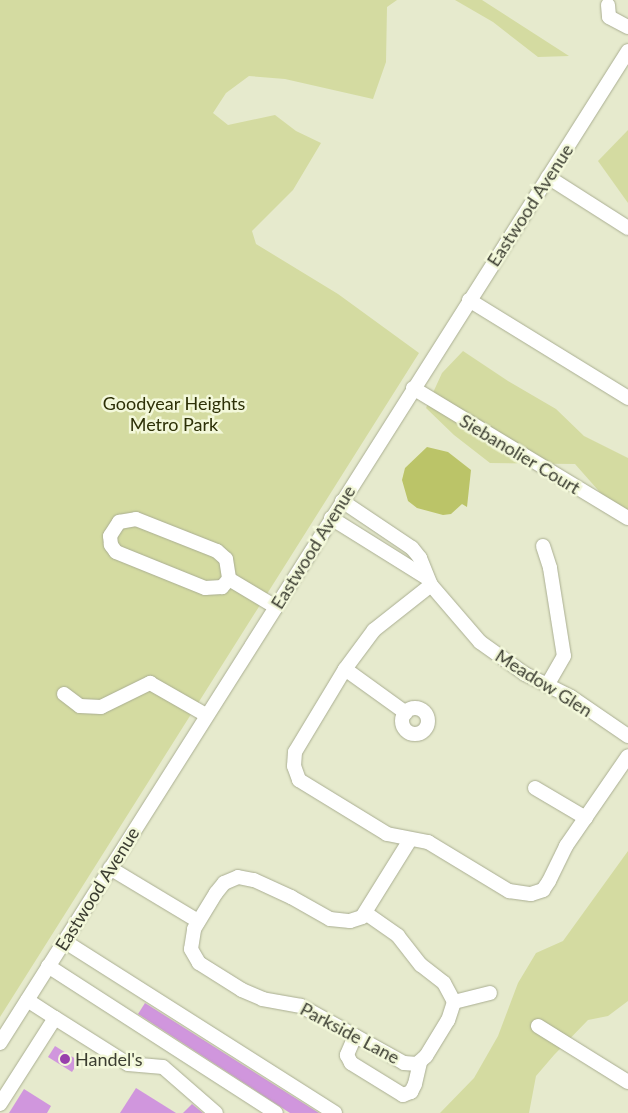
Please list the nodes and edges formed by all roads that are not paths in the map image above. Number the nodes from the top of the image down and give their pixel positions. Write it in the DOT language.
graph roads {
  1 [pos="608,5"];
  2 [pos="628,27"];
  3 [pos="628,51"];
  4 [pos="548,177"];
  5 [pos="628,228"];
  6 [pos="469,300"];
  7 [pos="413,388"];
  8 [pos="628,398"];
  9 [pos="342,501"];
  10 [pos="331,518"];
  11 [pos="628,518"];
  12 [pos="372,521"];
  13 [pos="393,534"];
  14 [pos="362,538"];
  15 [pos="543,546"];
  16 [pos="382,550"];
  17 [pos="229,579"];
  18 [pos="429,581"];
  19 [pos="276,607"];
  20 [pos="345,669"];
  21 [pos="547,685"];
  22 [pos="64,694"];
  23 [pos="406,713"];
  24 [pos="206,715"];
  25 [pos="628,736"];
  26 [pos="628,756"];
  27 [pos="534,788"];
  28 [pos="586,818"];
  29 [pos="410,840"];
  30 [pos="110,868"];
  31 [pos="367,914"];
  32 [pos="198,921"];
  33 [pos="64,941"];
  34 [pos="48,966"];
  35 [pos="490,993"];
  36 [pos="27,1000"];
  37 [pos="454,1002"];
  38 [pos="55,1018"];
  39 [pos="538,1026"];
  40 [pos="355,1036"];
  41 [pos="0,1043"];
  42 [pos="420,1062"];
  43 [pos="628,1082"];
  44 [pos="0,1104"];
  45 [pos="216,1113"];
  46 [pos="276,1113"];
  47 [pos="335,1113"];
  1 -- 2 [label="street"];
  3 -- 4 [label="street, Eastwood Avenue"];
  4 -- 5 [label="street"];
  4 -- 6 [label="street, Eastwood Avenue"];
  6 -- 7 [label="street, Eastwood Avenue"];
  6 -- 8 [label="street"];
  7 -- 9 [label="street, Eastwood Avenue"];
  7 -- 11 [label="street, Siebanolier Court"];
  9 -- 10 [label="street, Eastwood Avenue"];
  9 -- 12 [label="street, Meadow Glen"];
  10 -- 14 [label="street, Meadow Glen"];
  10 -- 19 [label="street, Eastwood Avenue"];
  12 -- 13 [label="street, Meadow Glen"];
  12 -- 14 [label="street"];
  13 -- 16 [label="street"];
  13 -- 18 [label="street, Meadow Glen"];
  14 -- 16 [label="street, Meadow Glen"];
  15 -- 21 [label="street"];
  16 -- 18 [label="street, Meadow Glen"];
  17 -- 17 [label="street"];
  17 -- 19 [label="street"];
  18 -- 20 [label="street"];
  18 -- 21 [label="street, Meadow Glen"];
  19 -- 24 [label="street, Eastwood Avenue"];
  20 -- 23 [label="street"];
  20 -- 29 [label="street"];
  21 -- 25 [label="street, Meadow Glen"];
  22 -- 24 [label="street"];
  24 -- 30 [label="street, Eastwood Avenue"];
  26 -- 28 [label="street"];
  27 -- 28 [label="street"];
  28 -- 29 [label="street"];
  29 -- 31 [label="street"];
  30 -- 32 [label="street"];
  30 -- 33 [label="street, Eastwood Avenue"];
  31 -- 32 [label="street, Parkside Lane"];
  31 -- 37 [label="street"];
  32 -- 40 [label="street, Parkside Lane"];
  33 -- 34 [label="street, Eastwood Avenue"];
  33 -- 47 [label="street"];
  34 -- 36 [label="street, Eastwood Avenue"];
  34 -- 46 [label="street"];
  35 -- 37 [label="street"];
  36 -- 38 [label="street"];
  36 -- 41 [label="street, Eastwood Avenue"];
  37 -- 42 [label="street, Parkside Lane"];
  38 -- 44 [label="street"];
  38 -- 45 [label="street"];
  39 -- 43 [label="street"];
  40 -- 42 [label="street, Parkside Lane"];
  40 -- 42 [label="street"];
}
